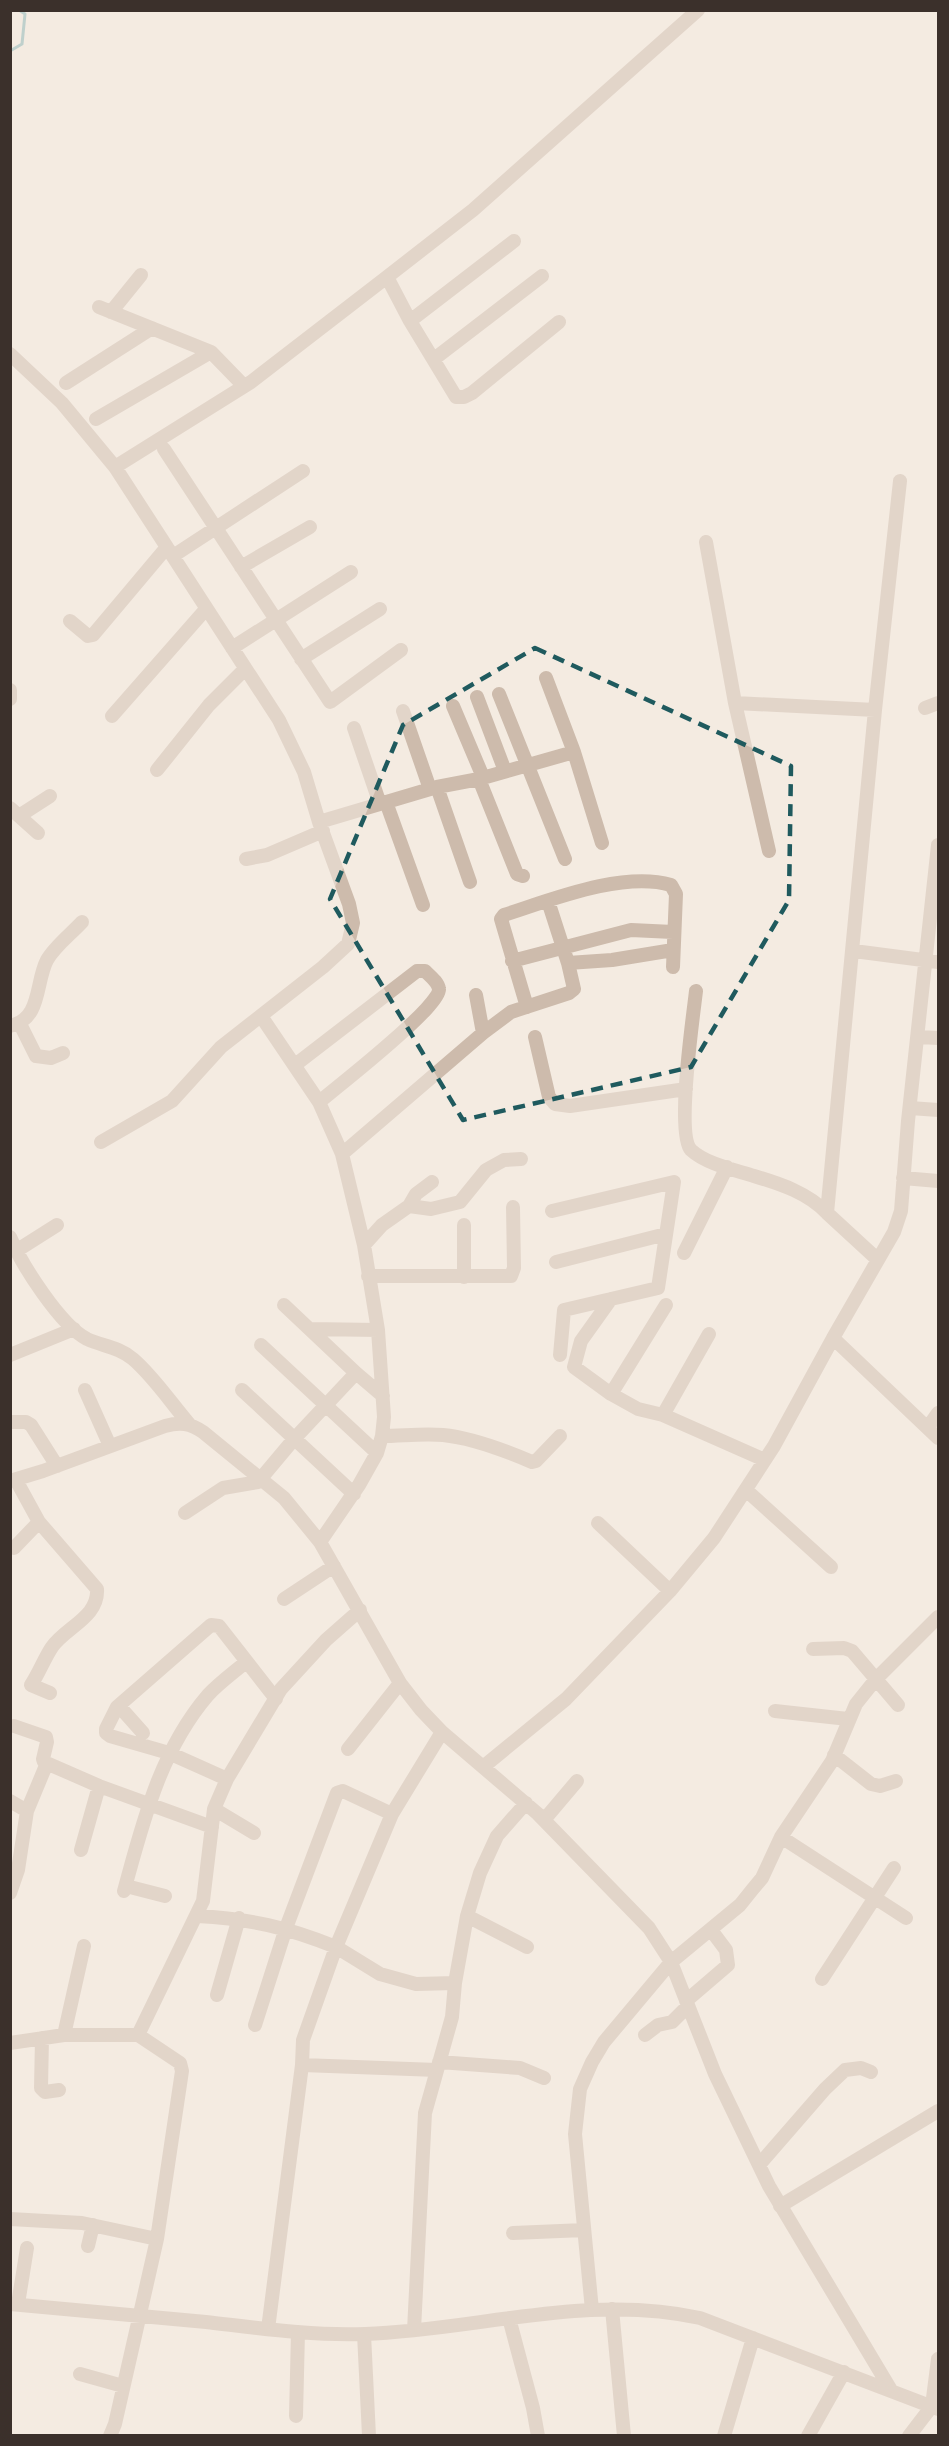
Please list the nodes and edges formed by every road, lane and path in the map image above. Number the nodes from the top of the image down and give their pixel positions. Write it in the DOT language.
graph roads {
  1 [pos="698,10"];
  2 [pos="514,241"];
  3 [pos="141,275"];
  4 [pos="543,276"];
  5 [pos="387,277"];
  6 [pos="410,321"];
  7 [pos="559,322"];
  8 [pos="152,328"];
  9 [pos="211,352"];
  10 [pos="10,354"];
  11 [pos="434,359"];
  12 [pos="66,383"];
  13 [pos="244,386"];
  14 [pos="96,419"];
  15 [pos="164,449"];
  16 [pos="115,467"];
  17 [pos="303,471"];
  18 [pos="900,481"];
  19 [pos="310,527"];
  20 [pos="215,528"];
  21 [pos="706,542"];
  22 [pos="170,552"];
  23 [pos="241,567"];
  24 [pos="351,572"];
  25 [pos="206,609"];
  26 [pos="380,609"];
  27 [pos="276,620"];
  28 [pos="70,621"];
  29 [pos="232,648"];
  30 [pos="401,650"];
  31 [pos="301,659"];
  32 [pos="245,669"];
  33 [pos="546,678"];
  34 [pos="10,690"];
  35 [pos="500,694"];
  36 [pos="477,697"];
  37 [pos="10,699"];
  38 [pos="735,703"];
  39 [pos="453,706"];
  40 [pos="875,710"];
  41 [pos="403,711"];
  42 [pos="112,716"];
  43 [pos="354,728"];
  44 [pos="574,752"];
  45 [pos="529,764"];
  46 [pos="157,770"];
  47 [pos="505,771"];
  48 [pos="481,778"];
  49 [pos="434,788"];
  50 [pos="50,796"];
  51 [pos="383,803"];
  52 [pos="15,812"];
  53 [pos="321,827"];
  54 [pos="38,833"];
  55 [pos="602,843"];
  56 [pos="939,845"];
  57 [pos="769,851"];
  58 [pos="246,859"];
  59 [pos="565,859"];
  60 [pos="523,876"];
  61 [pos="470,882"];
  62 [pos="548,901"];
  63 [pos="423,905"];
  64 [pos="82,922"];
  65 [pos="673,932"];
  66 [pos="564,949"];
  67 [pos="673,950"];
  68 [pos="854,951"];
  69 [pos="512,961"];
  70 [pos="932,961"];
  71 [pos="568,963"];
  72 [pos="673,967"];
  73 [pos="696,991"];
  74 [pos="476,995"];
  75 [pos="527,1007"];
  76 [pos="261,1016"];
  77 [pos="15,1025"];
  78 [pos="483,1033"];
  79 [pos="535,1036"];
  80 [pos="919,1036"];
  81 [pos="939,1038"];
  82 [pos="63,1053"];
  83 [pos="295,1065"];
  84 [pos="686,1089"];
  85 [pos="319,1102"];
  86 [pos="910,1107"];
  87 [pos="939,1110"];
  88 [pos="101,1142"];
  89 [pos="342,1154"];
  90 [pos="521,1159"];
  91 [pos="727,1167"];
  92 [pos="903,1178"];
  93 [pos="939,1181"];
  94 [pos="432,1182"];
  95 [pos="409,1206"];
  96 [pos="513,1207"];
  97 [pos="552,1211"];
  98 [pos="827,1213"];
  99 [pos="57,1225"];
  100 [pos="464,1226"];
  101 [pos="666,1234"];
  102 [pos="10,1237"];
  103 [pos="364,1245"];
  104 [pos="16,1251"];
  105 [pos="684,1253"];
  106 [pos="878,1259"];
  107 [pos="556,1262"];
  108 [pos="368,1276"];
  109 [pos="464,1277"];
  110 [pos="611,1299"];
  111 [pos="284,1305"];
  112 [pos="666,1305"];
  113 [pos="74,1329"];
  114 [pos="310,1329"];
  115 [pos="378,1330"];
  116 [pos="710,1334"];
  117 [pos="832,1338"];
  118 [pos="261,1345"];
  119 [pos="10,1355"];
  120 [pos="560,1355"];
  121 [pos="357,1373"];
  122 [pos="85,1390"];
  123 [pos="242,1390"];
  124 [pos="611,1394"];
  125 [pos="383,1396"];
  126 [pos="325,1406"];
  127 [pos="939,1413"];
  128 [pos="663,1415"];
  129 [pos="10,1422"];
  130 [pos="190,1425"];
  131 [pos="928,1427"];
  132 [pos="382,1436"];
  133 [pos="560,1436"];
  134 [pos="939,1438"];
  135 [pos="294,1439"];
  136 [pos="110,1446"];
  137 [pos="376,1453"];
  138 [pos="765,1460"];
  139 [pos="57,1466"];
  140 [pos="262,1478"];
  141 [pos="13,1480"];
  142 [pos="746,1490"];
  143 [pos="354,1494"];
  144 [pos="185,1513"];
  145 [pos="39,1522"];
  146 [pos="598,1523"];
  147 [pos="320,1542"];
  148 [pos="14,1548"];
  149 [pos="334,1566"];
  150 [pos="831,1567"];
  151 [pos="670,1591"];
  152 [pos="284,1599"];
  153 [pos="360,1610"];
  154 [pos="939,1617"];
  155 [pos="813,1649"];
  156 [pos="246,1662"];
  157 [pos="876,1679"];
  158 [pos="400,1683"];
  159 [pos="50,1692"];
  160 [pos="276,1699"];
  161 [pos="898,1705"];
  162 [pos="119,1706"];
  163 [pos="775,1711"];
  164 [pos="848,1719"];
  165 [pos="14,1725"];
  166 [pos="442,1732"];
  167 [pos="143,1733"];
  168 [pos="348,1749"];
  169 [pos="169,1753"];
  170 [pos="834,1755"];
  171 [pos="47,1763"];
  172 [pos="483,1767"];
  173 [pos="227,1779"];
  174 [pos="577,1781"];
  175 [pos="896,1781"];
  176 [pos="99,1786"];
  177 [pos="10,1801"];
  178 [pos="526,1803"];
  179 [pos="148,1805"];
  180 [pos="214,1809"];
  181 [pos="27,1811"];
  182 [pos="392,1814"];
  183 [pos="544,1820"];
  184 [pos="212,1827"];
  185 [pos="254,1833"];
  186 [pos="781,1838"];
  187 [pos="81,1851"];
  188 [pos="894,1868"];
  189 [pos="10,1893"];
  190 [pos="165,1896"];
  191 [pos="875,1898"];
  192 [pos="197,1916"];
  193 [pos="467,1916"];
  194 [pos="239,1918"];
  195 [pos="906,1918"];
  196 [pos="286,1928"];
  197 [pos="711,1930"];
  198 [pos="84,1946"];
  199 [pos="336,1947"];
  200 [pos="527,1947"];
  201 [pos="670,1962"];
  202 [pos="822,1979"];
  203 [pos="455,1983"];
  204 [pos="217,1995"];
  205 [pos="687,2003"];
  206 [pos="255,2025"];
  207 [pos="64,2035"];
  208 [pos="138,2035"];
  209 [pos="645,2036"];
  210 [pos="42,2038"];
  211 [pos="10,2043"];
  212 [pos="302,2065"];
  213 [pos="438,2066"];
  214 [pos="871,2072"];
  215 [pos="544,2078"];
  216 [pos="59,2091"];
  217 [pos="939,2111"];
  218 [pos="759,2165"];
  219 [pos="780,2206"];
  220 [pos="10,2219"];
  221 [pos="93,2225"];
  222 [pos="584,2230"];
  223 [pos="513,2233"];
  224 [pos="157,2239"];
  225 [pos="88,2246"];
  226 [pos="27,2248"];
  227 [pos="14,2304"];
  228 [pos="592,2310"];
  229 [pos="612,2310"];
  230 [pos="138,2315"];
  231 [pos="509,2318"];
  232 [pos="268,2329"];
  233 [pos="414,2330"];
  234 [pos="298,2332"];
  235 [pos="364,2334"];
  236 [pos="753,2338"];
  237 [pos="939,2359"];
  238 [pos="844,2372"];
  239 [pos="80,2374"];
  240 [pos="123,2386"];
  241 [pos="891,2390"];
  242 [pos="935,2408"];
  243 [pos="296,2416"];
  244 [pos="110,2436"];
  245 [pos="369,2436"];
  246 [pos="538,2436"];
  247 [pos="624,2436"];
  248 [pos="724,2436"];
  249 [pos="808,2436"];
  250 [pos="909,2436"];
  1 -- 5 [label="street"];
  2 -- 6 [label="street"];
  3 -- 8 [label="street"];
  4 -- 11 [label="street"];
  5 -- 6 [label="street"];
  5 -- 13 [label="street"];
  6 -- 11 [label="street"];
  7 -- 11 [label="street"];
  8 -- 9 [label="street"];
  8 -- 12 [label="street"];
  9 -- 13 [label="street"];
  9 -- 14 [label="street"];
  10 -- 16 [label="street"];
  13 -- 16 [label="street"];
  15 -- 20 [label="street"];
  16 -- 22 [label="street"];
  17 -- 20 [label="street"];
  18 -- 40 [label="street"];
  19 -- 23 [label="street"];
  20 -- 22 [label="street"];
  20 -- 23 [label="street"];
  21 -- 38 [label="street"];
  22 -- 25 [label="street"];
  22 -- 28 [label="street"];
  23 -- 27 [label="street"];
  24 -- 27 [label="street"];
  25 -- 29 [label="street"];
  25 -- 42 [label="street"];
  26 -- 31 [label="street"];
  27 -- 29 [label="street"];
  27 -- 31 [label="street"];
  29 -- 32 [label="street"];
  30 -- 31 [label="street"];
  32 -- 46 [label="street"];
  32 -- 53 [label="street"];
  33 -- 44 [label="street"];
  34 -- 37 [label="street"];
  35 -- 45 [label="street"];
  36 -- 47 [label="street"];
  38 -- 40 [label="street"];
  38 -- 57 [label="street"];
  39 -- 48 [label="street"];
  40 -- 68 [label="street"];
  41 -- 49 [label="street"];
  43 -- 51 [label="street"];
  44 -- 45 [label="street"];
  44 -- 55 [label="street"];
  45 -- 47 [label="street"];
  45 -- 59 [label="street"];
  47 -- 48 [label="street"];
  48 -- 49 [label="street"];
  48 -- 60 [label="street"];
  49 -- 51 [label="street"];
  49 -- 61 [label="street"];
  50 -- 52 [label="street"];
  51 -- 53 [label="street"];
  51 -- 63 [label="street"];
  52 -- 54 [label="street"];
  53 -- 58 [label="street"];
  53 -- 76 [label="street"];
  56 -- 70 [label="street"];
  62 -- 65 [label="street"];
  62 -- 66 [label="street"];
  62 -- 69 [label="street"];
  64 -- 77 [label="street"];
  65 -- 66 [label="street"];
  65 -- 67 [label="street"];
  66 -- 69 [label="street"];
  66 -- 71 [label="street"];
  67 -- 71 [label="street"];
  67 -- 72 [label="street"];
  68 -- 70 [label="street"];
  68 -- 98 [label="street"];
  69 -- 75 [label="street"];
  70 -- 80 [label="street"];
  71 -- 75 [label="street"];
  73 -- 84 [label="street"];
  74 -- 78 [label="street"];
  75 -- 78 [label="street"];
  76 -- 83 [label="street"];
  76 -- 88 [label="street"];
  77 -- 82 [label="street"];
  78 -- 89 [label="street"];
  79 -- 84 [label="street"];
  80 -- 81 [label="street"];
  80 -- 86 [label="street"];
  83 -- 85 [label="street"];
  83 -- 85 [label="street"];
  84 -- 91 [label="street"];
  85 -- 89 [label="street"];
  86 -- 87 [label="street"];
  86 -- 92 [label="street"];
  89 -- 103 [label="street"];
  90 -- 95 [label="street"];
  91 -- 98 [label="street"];
  91 -- 105 [label="street"];
  92 -- 93 [label="street"];
  92 -- 106 [label="street"];
  94 -- 95 [label="street"];
  95 -- 103 [label="street"];
  96 -- 109 [label="street"];
  97 -- 101 [label="street"];
  98 -- 106 [label="street"];
  99 -- 104 [label="street"];
  100 -- 109 [label="street"];
  101 -- 107 [label="street"];
  101 -- 110 [label="street"];
  102 -- 104 [label="street"];
  103 -- 108 [label="street"];
  104 -- 113 [label="street"];
  106 -- 117 [label="street"];
  108 -- 109 [label="street"];
  108 -- 115 [label="street"];
  110 -- 120 [label="street"];
  110 -- 124 [label="street"];
  111 -- 114 [label="street"];
  112 -- 124 [label="street"];
  113 -- 119 [label="street"];
  113 -- 130 [label="street"];
  114 -- 115 [label="street"];
  114 -- 121 [label="street"];
  115 -- 125 [label="street"];
  116 -- 128 [label="street"];
  117 -- 131 [label="street"];
  117 -- 138 [label="street"];
  118 -- 126 [label="street"];
  121 -- 125 [label="street"];
  121 -- 126 [label="street"];
  122 -- 136 [label="street"];
  123 -- 135 [label="street"];
  124 -- 128 [label="street"];
  125 -- 132 [label="street"];
  126 -- 135 [label="street"];
  126 -- 137 [label="street"];
  127 -- 131 [label="street"];
  128 -- 138 [label="street"];
  129 -- 139 [label="street"];
  130 -- 136 [label="street"];
  130 -- 140 [label="street"];
  131 -- 134 [label="street"];
  132 -- 133 [label="street"];
  132 -- 137 [label="street"];
  135 -- 140 [label="street"];
  135 -- 143 [label="street"];
  136 -- 139 [label="street"];
  137 -- 143 [label="street"];
  138 -- 142 [label="street"];
  139 -- 141 [label="street"];
  140 -- 144 [label="street"];
  140 -- 147 [label="street"];
  141 -- 145 [label="street"];
  142 -- 150 [label="street"];
  142 -- 151 [label="street"];
  143 -- 147 [label="street"];
  145 -- 148 [label="street"];
  145 -- 159 [label="street"];
  146 -- 151 [label="street"];
  147 -- 149 [label="street"];
  149 -- 152 [label="street"];
  149 -- 153 [label="street"];
  151 -- 172 [label="street"];
  153 -- 158 [label="street"];
  153 -- 160 [label="street"];
  154 -- 157 [label="street"];
  155 -- 157 [label="street"];
  156 -- 160 [label="street"];
  156 -- 162 [label="street"];
  156 -- 169 [label="street"];
  157 -- 161 [label="street"];
  157 -- 164 [label="street"];
  158 -- 166 [label="street"];
  158 -- 168 [label="street"];
  160 -- 173 [label="street"];
  162 -- 167 [label="street"];
  162 -- 169 [label="street"];
  163 -- 164 [label="street"];
  164 -- 170 [label="street"];
  165 -- 171 [label="street"];
  166 -- 172 [label="street"];
  166 -- 182 [label="street"];
  169 -- 173 [label="street"];
  169 -- 179 [label="street"];
  170 -- 175 [label="street"];
  170 -- 186 [label="street"];
  171 -- 176 [label="street"];
  171 -- 181 [label="street"];
  172 -- 178 [label="street"];
  173 -- 180 [label="street"];
  174 -- 183 [label="street"];
  176 -- 179 [label="street"];
  176 -- 187 [label="street"];
  177 -- 181 [label="street"];
  178 -- 183 [label="street"];
  178 -- 193 [label="street"];
  179 -- 184 [label="street"];
  179 -- 190 [label="street"];
  180 -- 184 [label="street"];
  180 -- 185 [label="street"];
  181 -- 189 [label="street"];
  182 -- 196 [label="street"];
  182 -- 199 [label="street"];
  183 -- 201 [label="street"];
  184 -- 192 [label="street"];
  186 -- 191 [label="street"];
  186 -- 197 [label="street"];
  188 -- 191 [label="street"];
  191 -- 195 [label="street"];
  191 -- 202 [label="street"];
  192 -- 194 [label="street"];
  192 -- 208 [label="street"];
  193 -- 200 [label="street"];
  193 -- 203 [label="street"];
  194 -- 196 [label="street"];
  194 -- 204 [label="street"];
  196 -- 199 [label="street"];
  196 -- 206 [label="street"];
  197 -- 201 [label="street"];
  197 -- 205 [label="street"];
  198 -- 207 [label="street"];
  199 -- 203 [label="street"];
  199 -- 212 [label="street"];
  201 -- 205 [label="street"];
  201 -- 222 [label="street"];
  203 -- 213 [label="street"];
  205 -- 209 [label="street"];
  205 -- 218 [label="street"];
  207 -- 208 [label="street"];
  207 -- 210 [label="street"];
  208 -- 224 [label="street"];
  210 -- 211 [label="street"];
  210 -- 216 [label="street"];
  212 -- 213 [label="street"];
  212 -- 232 [label="street"];
  213 -- 215 [label="street"];
  213 -- 233 [label="street"];
  214 -- 218 [label="street"];
  217 -- 219 [label="street"];
  218 -- 219 [label="street"];
  219 -- 241 [label="street"];
  220 -- 221 [label="street"];
  221 -- 224 [label="street"];
  221 -- 225 [label="street"];
  222 -- 223 [label="street"];
  222 -- 228 [label="street"];
  224 -- 230 [label="street"];
  226 -- 227 [label="street"];
  227 -- 230 [label="street"];
  228 -- 229 [label="street"];
  228 -- 231 [label="street"];
  229 -- 236 [label="street"];
  229 -- 247 [label="street"];
  230 -- 232 [label="street"];
  230 -- 240 [label="street"];
  231 -- 233 [label="street"];
  231 -- 246 [label="street"];
  232 -- 234 [label="street"];
  233 -- 235 [label="street"];
  234 -- 235 [label="street"];
  234 -- 243 [label="street"];
  235 -- 245 [label="street"];
  236 -- 238 [label="street"];
  236 -- 248 [label="street"];
  237 -- 242 [label="street"];
  238 -- 241 [label="street"];
  238 -- 249 [label="street"];
  239 -- 240 [label="street"];
  240 -- 244 [label="street"];
  241 -- 242 [label="street"];
  242 -- 250 [label="street"];
}
